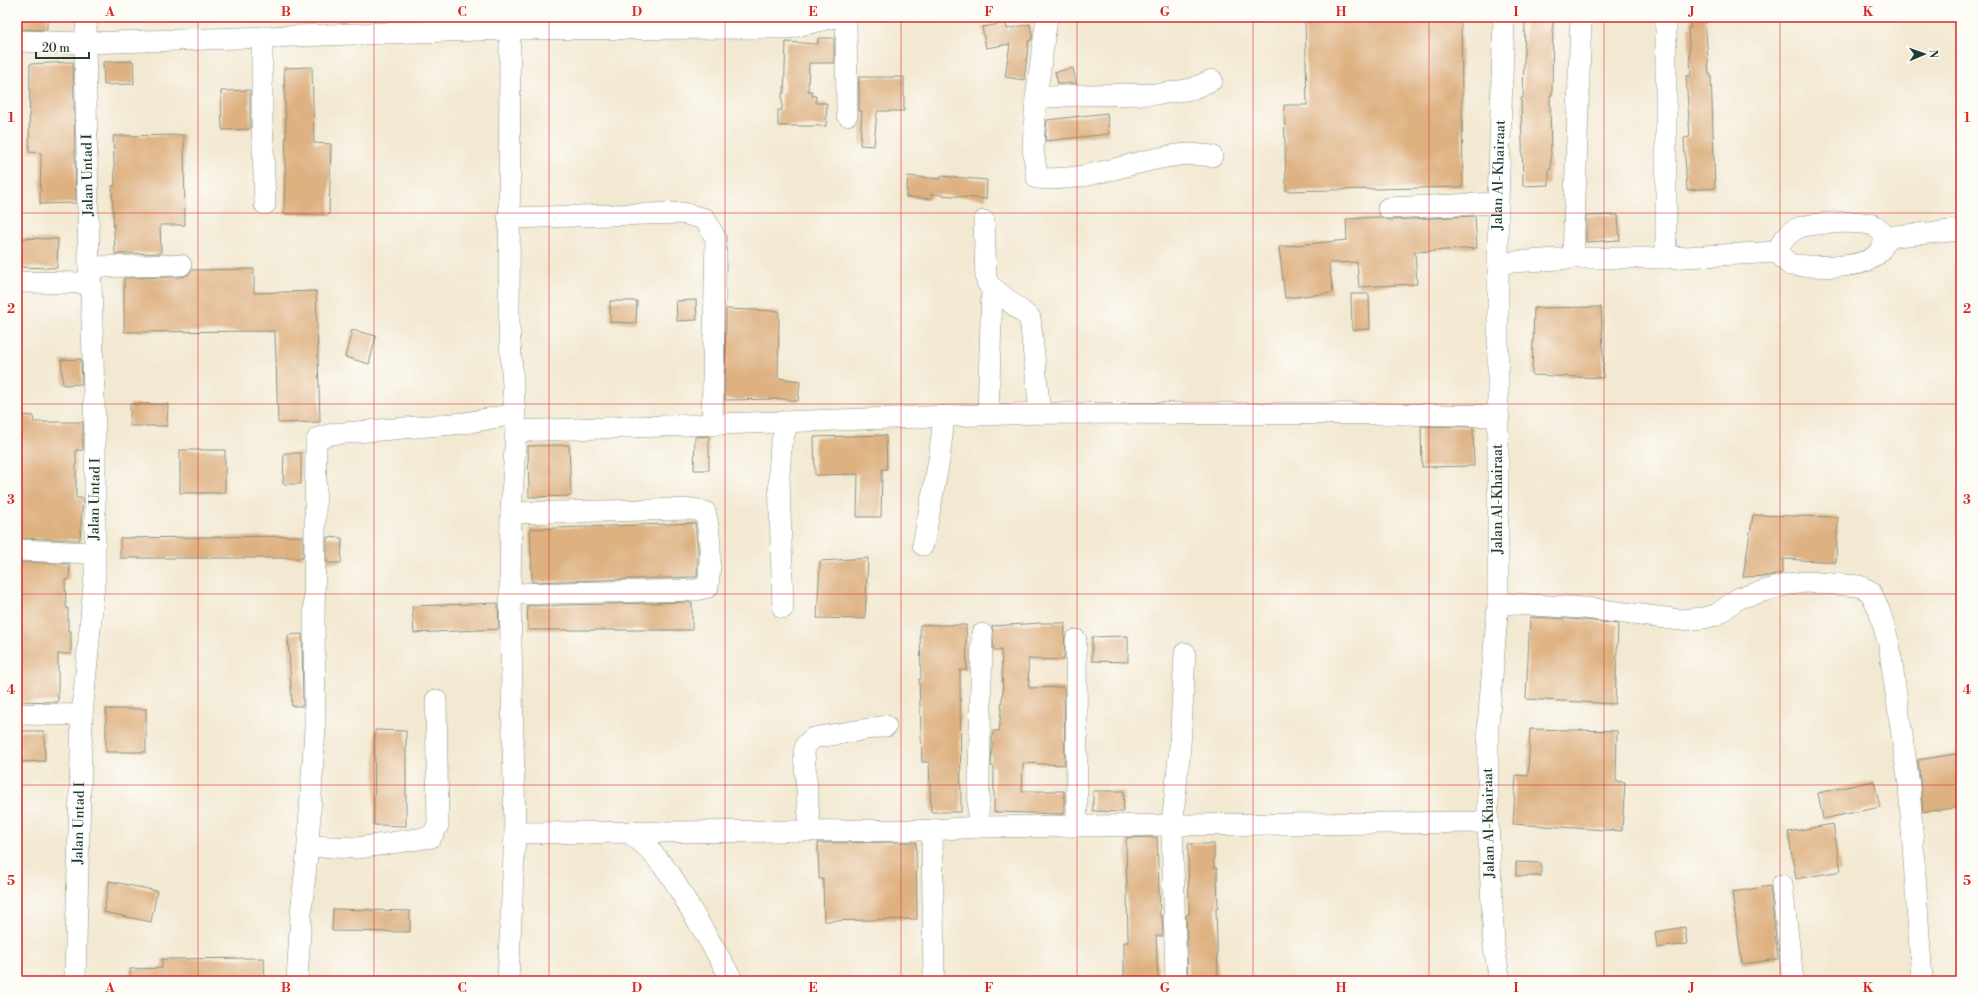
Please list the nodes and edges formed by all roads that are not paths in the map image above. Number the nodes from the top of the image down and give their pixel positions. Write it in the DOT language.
graph roads {
  1 [pos="87,17"];
  2 [pos="834,17"];
  3 [pos="846,17"];
  4 [pos="1047,17"];
  5 [pos="1504,17"];
  6 [pos="1581,17"];
  7 [pos="1666,17"];
  8 [pos="532,23"];
  9 [pos="510,29"];
  10 [pos="262,37"];
  11 [pos="17,41"];
  12 [pos="86,43"];
  13 [pos="1212,80"];
  14 [pos="1036,98"];
  15 [pos="847,115"];
  16 [pos="1212,156"];
  17 [pos="265,204"];
  18 [pos="1498,204"];
  19 [pos="1388,208"];
  20 [pos="508,218"];
  21 [pos="984,221"];
  22 [pos="1961,230"];
  23 [pos="1885,237"];
  24 [pos="1777,252"];
  25 [pos="1573,258"];
  26 [pos="1666,258"];
  27 [pos="1499,263"];
  28 [pos="181,265"];
  29 [pos="90,275"];
  30 [pos="17,282"];
  31 [pos="992,289"];
  32 [pos="1040,413"];
  33 [pos="988,415"];
  34 [pos="1499,416"];
  35 [pos="944,417"];
  36 [pos="515,422"];
  37 [pos="788,422"];
  38 [pos="712,425"];
  39 [pos="512,513"];
  40 [pos="923,545"];
  41 [pos="17,550"];
  42 [pos="94,553"];
  43 [pos="510,594"];
  44 [pos="1498,603"];
  45 [pos="783,608"];
  46 [pos="982,634"];
  47 [pos="1076,640"];
  48 [pos="1185,653"];
  49 [pos="436,700"];
  50 [pos="17,714"];
  51 [pos="82,716"];
  52 [pos="886,726"];
  53 [pos="1488,822"];
  54 [pos="1077,826"];
  55 [pos="1172,826"];
  56 [pos="978,827"];
  57 [pos="810,830"];
  58 [pos="932,830"];
  59 [pos="629,832"];
  60 [pos="515,833"];
  61 [pos="308,846"];
  62 [pos="1782,885"];
  63 [pos="75,981"];
  64 [pos="297,981"];
  65 [pos="508,981"];
  66 [pos="733,981"];
  67 [pos="934,981"];
  68 [pos="1176,981"];
  69 [pos="1500,981"];
  70 [pos="1793,981"];
  71 [pos="1922,981"];
  1 -- 12 [label="street, Jalan Untad I"];
  2 -- 8 [label="street"];
  3 -- 15 [label="street"];
  4 -- 14 [label="street"];
  5 -- 18 [label="street, Jalan Al-Khairaat"];
  6 -- 25 [label="street"];
  7 -- 26 [label="street"];
  8 -- 9 [label="street"];
  9 -- 10 [label="street"];
  9 -- 20 [label="street"];
  10 -- 12 [label="street"];
  10 -- 17 [label="street"];
  11 -- 12 [label="street"];
  12 -- 29 [label="street, Jalan Untad I"];
  13 -- 14 [label="street"];
  14 -- 16 [label="street"];
  18 -- 19 [label="street"];
  18 -- 27 [label="street, Jalan Al-Khairaat"];
  20 -- 36 [label="street"];
  20 -- 38 [label="street"];
  21 -- 31 [label="street"];
  22 -- 23 [label="street"];
  23 -- 24 [label="street"];
  23 -- 24 [label="street"];
  24 -- 26 [label="street"];
  25 -- 26 [label="street"];
  25 -- 27 [label="street"];
  27 -- 34 [label="street, Jalan Al-Khairaat"];
  28 -- 29 [label="street"];
  29 -- 30 [label="street"];
  29 -- 42 [label="street, Jalan Untad I"];
  31 -- 32 [label="street"];
  31 -- 33 [label="street"];
  32 -- 33 [label="street"];
  32 -- 34 [label="street"];
  33 -- 35 [label="street"];
  34 -- 44 [label="street, Jalan Al-Khairaat"];
  35 -- 37 [label="street"];
  35 -- 40 [label="street"];
  36 -- 38 [label="street"];
  36 -- 39 [label="street"];
  36 -- 61 [label="street"];
  37 -- 38 [label="street"];
  37 -- 45 [label="street"];
  39 -- 43 [label="street"];
  39 -- 43 [label="street"];
  41 -- 42 [label="street"];
  42 -- 51 [label="street, Jalan Untad I"];
  43 -- 60 [label="street"];
  44 -- 53 [label="street, Jalan Al-Khairaat"];
  44 -- 71 [label="street"];
  46 -- 56 [label="street"];
  47 -- 54 [label="street"];
  48 -- 55 [label="street"];
  49 -- 61 [label="street"];
  50 -- 51 [label="street"];
  51 -- 63 [label="street, Jalan Untad I"];
  52 -- 57 [label="street"];
  53 -- 55 [label="street"];
  53 -- 69 [label="street, Jalan Al-Khairaat"];
  54 -- 55 [label="street"];
  54 -- 56 [label="street"];
  55 -- 68 [label="street"];
  56 -- 58 [label="street"];
  57 -- 58 [label="street"];
  57 -- 59 [label="street"];
  58 -- 67 [label="street"];
  59 -- 60 [label="street"];
  59 -- 66 [label="street"];
  60 -- 65 [label="street"];
  61 -- 64 [label="street"];
  62 -- 70 [label="street"];
}
